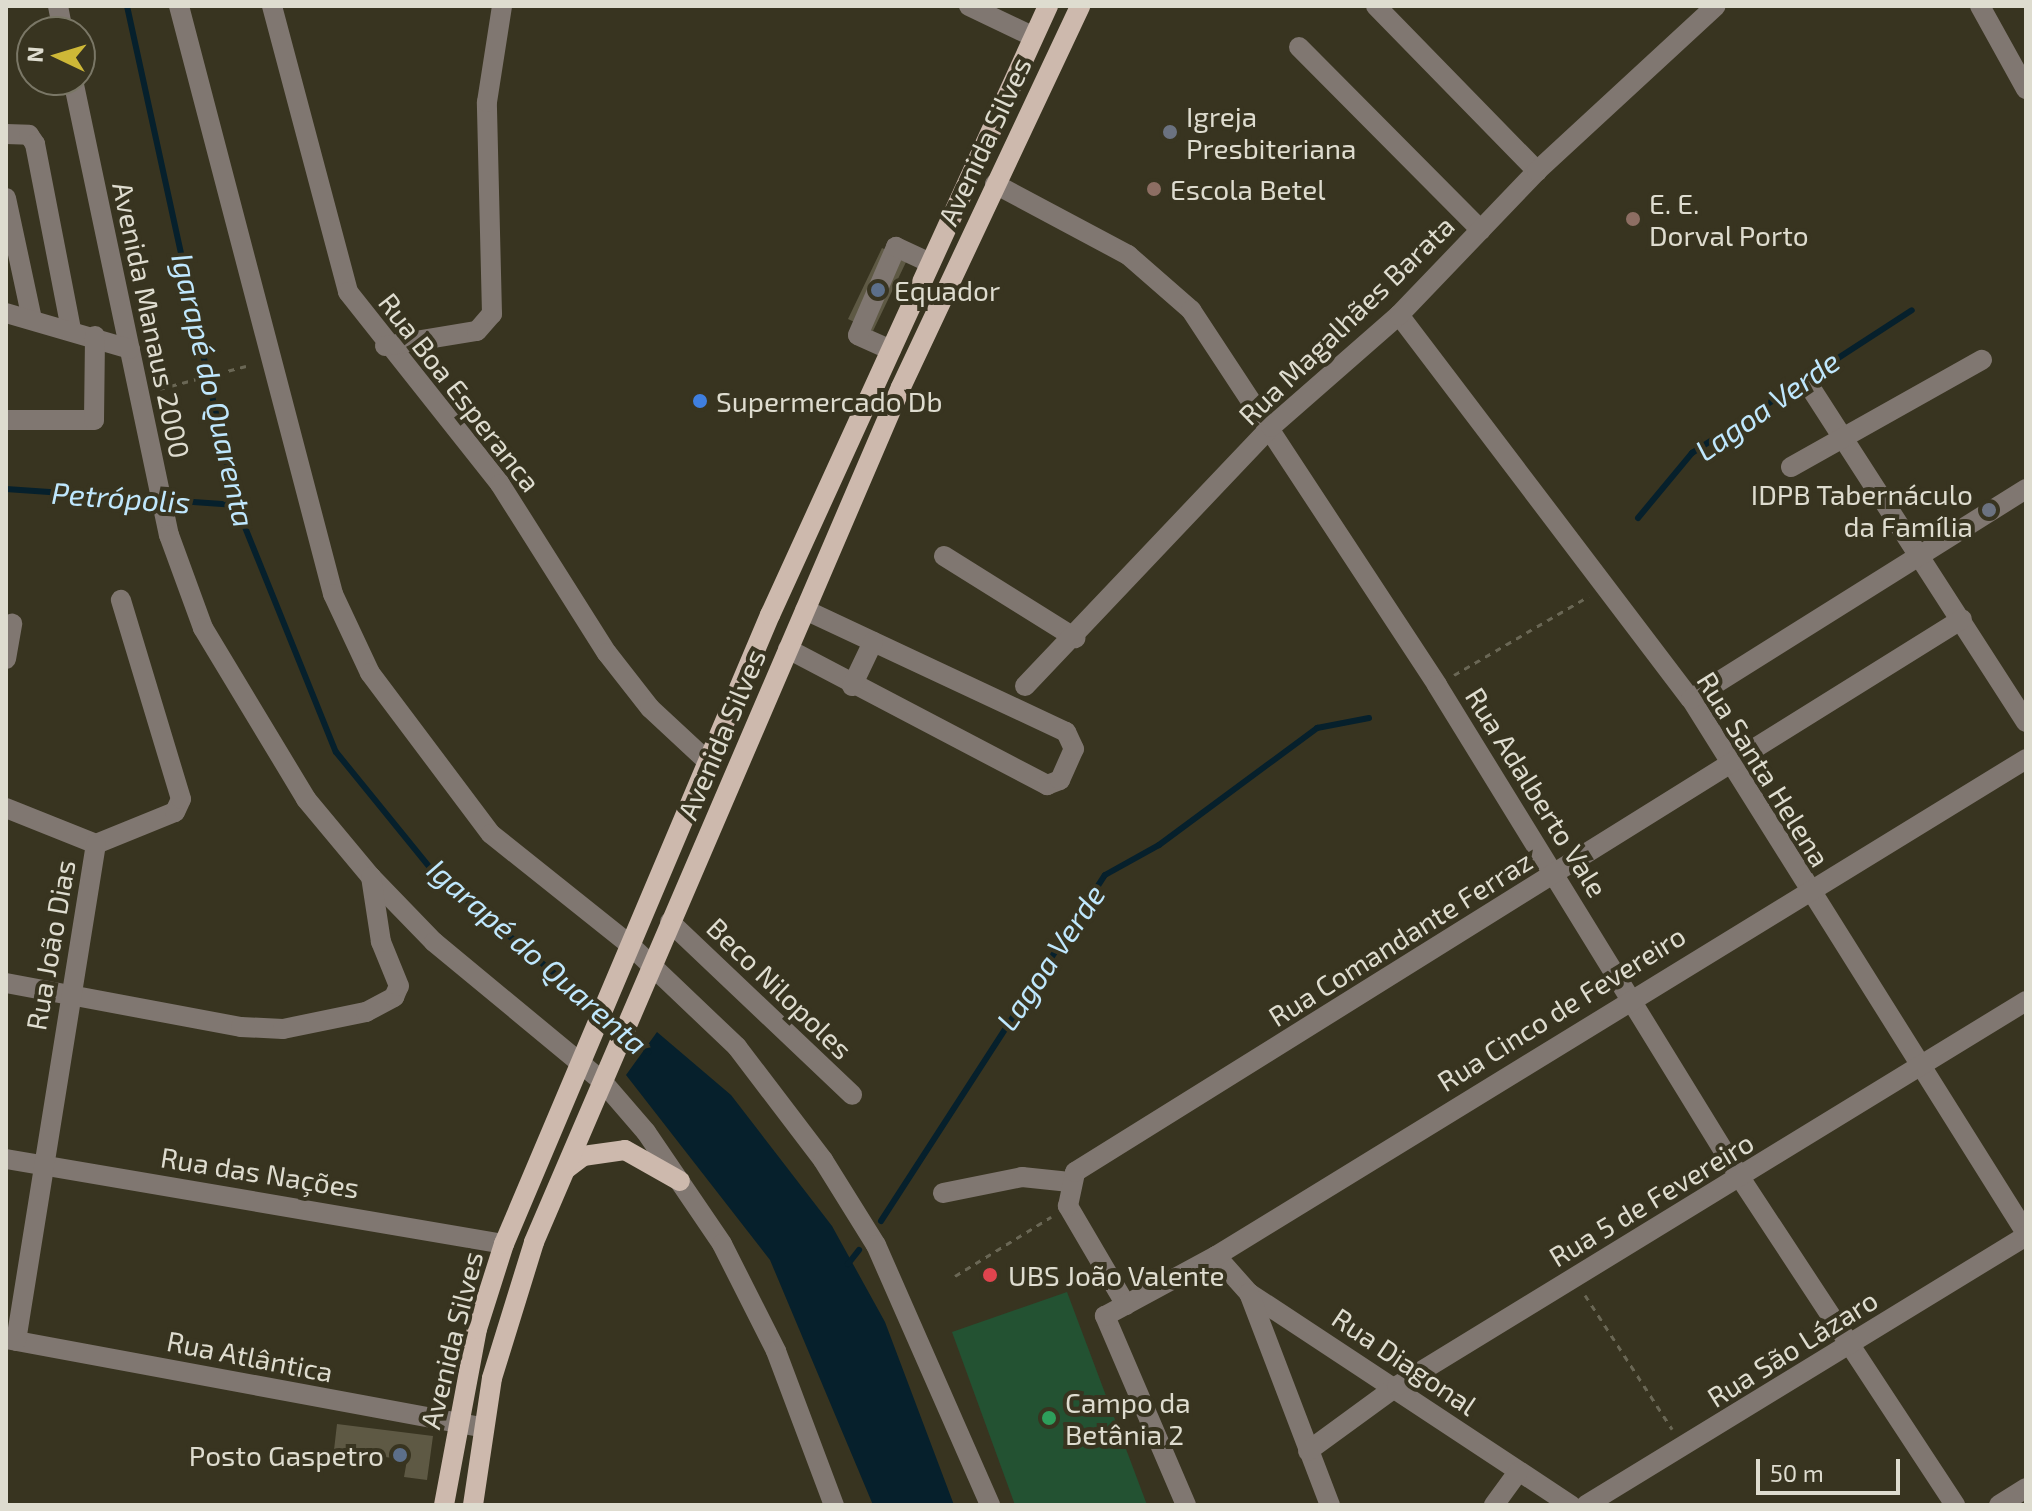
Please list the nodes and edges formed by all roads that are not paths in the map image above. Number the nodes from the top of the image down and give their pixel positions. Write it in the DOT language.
graph roads {
  1 [pos="179,6"];
  2 [pos="272,6"];
  3 [pos="502,6"];
  4 [pos="969,6"];
  5 [pos="1048,6"];
  6 [pos="1080,6"];
  7 [pos="1376,6"];
  8 [pos="1716,6"];
  9 [pos="1980,6"];
  10 [pos="1032,36"];
  11 [pos="1299,47"];
  12 [pos="2026,89"];
  13 [pos="76,96"];
  14 [pos="6,134"];
  15 [pos="1537,171"];
  16 [pos="995,184"];
  17 [pos="6,198"];
  18 [pos="1481,230"];
  19 [pos="931,263"];
  20 [pos="6,313"];
  21 [pos="122,313"];
  22 [pos="1399,315"];
  23 [pos="32,319"];
  24 [pos="71,329"];
  25 [pos="95,336"];
  26 [pos="385,346"];
  27 [pos="130,349"];
  28 [pos="891,350"];
  29 [pos="1982,360"];
  30 [pos="1812,390"];
  31 [pos="6,420"];
  32 [pos="1271,427"];
  33 [pos="1844,439"];
  34 [pos="1791,467"];
  35 [pos="2026,489"];
  36 [pos="944,556"];
  37 [pos="1924,556"];
  38 [pos="121,600"];
  39 [pos="805,610"];
  40 [pos="1962,619"];
  41 [pos="12,624"];
  42 [pos="1075,638"];
  43 [pos="873,642"];
  44 [pos="788,649"];
  45 [pos="6,659"];
  46 [pos="852,686"];
  47 [pos="1025,686"];
  48 [pos="1691,699"];
  49 [pos="2026,722"];
  50 [pos="2026,759"];
  51 [pos="707,761"];
  52 [pos="1734,764"];
  53 [pos="6,808"];
  54 [pos="96,844"];
  55 [pos="1556,875"];
  56 [pos="371,877"];
  57 [pos="1805,888"];
  58 [pos="670,922"];
  59 [pos="630,945"];
  60 [pos="651,965"];
  61 [pos="6,983"];
  62 [pos="68,994"];
  63 [pos="1632,998"];
  64 [pos="2026,1001"];
  65 [pos="585,1061"];
  66 [pos="1921,1068"];
  67 [pos="605,1073"];
  68 [pos="852,1095"];
  69 [pos="6,1159"];
  70 [pos="43,1165"];
  71 [pos="566,1169"];
  72 [pos="1741,1179"];
  73 [pos="680,1181"];
  74 [pos="1070,1182"];
  75 [pos="943,1193"];
  76 [pos="2026,1235"];
  77 [pos="504,1244"];
  78 [pos="1216,1256"];
  79 [pos="1249,1293"];
  80 [pos="1126,1305"];
  81 [pos="11,1340"];
  82 [pos="1852,1341"];
  83 [pos="1397,1386"];
  84 [pos="455,1423"];
  85 [pos="484,1428"];
  86 [pos="1308,1451"];
  87 [pos="1518,1472"];
  88 [pos="2026,1488"];
  89 [pos="444,1505"];
  90 [pos="473,1505"];
  91 [pos="834,1505"];
  92 [pos="990,1505"];
  93 [pos="1186,1505"];
  94 [pos="1330,1505"];
  95 [pos="1494,1505"];
  96 [pos="1571,1505"];
  97 [pos="1586,1505"];
  98 [pos="1955,1505"];
  99 [pos="1999,1505"];
  1 -- 59 [label="street"];
  2 -- 26 [label="street, Rua Boa Esperanca"];
  3 -- 26 [label="street"];
  4 -- 10 [label="street"];
  5 -- 10 [label="main road, Avenida Silves"];
  6 -- 16 [label="main road, Avenida Silves"];
  7 -- 15 [label="street"];
  8 -- 15 [label="street, Rua Magalhães Barata"];
  9 -- 12 [label="street"];
  10 -- 19 [label="main road, Avenida Silves"];
  11 -- 18 [label="street"];
  13 -- 21 [label="street, Avenida Manaus 2000"];
  14 -- 24 [label="street"];
  15 -- 18 [label="street, Rua Magalhães Barata"];
  16 -- 32 [label="street, Rua Adalberto Vale"];
  16 -- 39 [label="main road, Avenida Silves"];
  17 -- 23 [label="street"];
  18 -- 22 [label="street, Rua Magalhães Barata"];
  19 -- 28 [label="main road, Avenida Silves"];
  19 -- 28 [label="street"];
  20 -- 23 [label="street"];
  21 -- 25 [label="street"];
  21 -- 27 [label="street, Avenida Manaus 2000"];
  22 -- 32 [label="street, Rua Magalhães Barata"];
  22 -- 48 [label="street, Rua Santa Helena"];
  23 -- 24 [label="street"];
  24 -- 25 [label="street"];
  25 -- 27 [label="street"];
  25 -- 31 [label="street"];
  26 -- 51 [label="street, Rua Boa Esperanca"];
  27 -- 56 [label="street, Avenida Manaus 2000"];
  28 -- 51 [label="main road, Avenida Silves"];
  29 -- 33 [label="street"];
  30 -- 33 [label="street"];
  32 -- 42 [label="street, Rua Magalhães Barata"];
  32 -- 55 [label="street, Rua Adalberto Vale"];
  33 -- 34 [label="street"];
  33 -- 37 [label="street"];
  35 -- 37 [label="street"];
  36 -- 42 [label="street"];
  37 -- 40 [label="street"];
  37 -- 48 [label="street"];
  38 -- 54 [label="street"];
  39 -- 43 [label="street"];
  39 -- 44 [label="main road, Avenida Silves"];
  40 -- 49 [label="street"];
  40 -- 52 [label="street, Rua Comandante Ferraz"];
  41 -- 45 [label="street"];
  42 -- 47 [label="street, Rua Magalhães Barata"];
  43 -- 46 [label="street"];
  43 -- 46 [label="street"];
  44 -- 46 [label="street"];
  44 -- 58 [label="main road, Avenida Silves"];
  48 -- 52 [label="street, Rua Santa Helena"];
  50 -- 57 [label="street, Rua Cinco de Fevereiro"];
  51 -- 59 [label="main road, Avenida Silves"];
  52 -- 55 [label="street, Rua Comandante Ferraz"];
  52 -- 57 [label="street, Rua Santa Helena"];
  53 -- 54 [label="street, Rua João Dias"];
  54 -- 62 [label="street, Rua João Dias"];
  55 -- 63 [label="street, Rua Adalberto Vale"];
  55 -- 74 [label="street, Rua Comandante Ferraz"];
  56 -- 62 [label="street"];
  56 -- 65 [label="street, Avenida Manaus 2000"];
  57 -- 63 [label="street, Rua Cinco de Fevereiro"];
  57 -- 66 [label="street, Rua Santa Helena"];
  58 -- 60 [label="main road, Avenida Silves"];
  58 -- 68 [label="street, Beco Nilopoles"];
  59 -- 60 [label="street"];
  59 -- 65 [label="main road, Avenida Silves"];
  60 -- 67 [label="main road, Avenida Silves"];
  60 -- 92 [label="street"];
  61 -- 62 [label="street"];
  62 -- 70 [label="street, Rua João Dias"];
  63 -- 72 [label="street, Rua Adalberto Vale"];
  63 -- 78 [label="street, Rua Cinco de Fevereiro"];
  64 -- 66 [label="street, Rua 5 de Fevereiro"];
  65 -- 67 [label="street, Avenida Manaus 2000"];
  65 -- 77 [label="main road, Avenida Silves"];
  66 -- 72 [label="street, Rua 5 de Fevereiro"];
  66 -- 76 [label="street, Rua Santa Helena"];
  67 -- 71 [label="main road, Avenida Silves"];
  67 -- 73 [label="street, Avenida Manaus 2000"];
  69 -- 70 [label="street, Rua das Nações"];
  70 -- 77 [label="street, Rua das Nações"];
  70 -- 81 [label="street, Rua João Dias"];
  71 -- 73 [label="main road"];
  71 -- 85 [label="main road, Avenida Silves"];
  72 -- 82 [label="street, Rua Adalberto Vale"];
  72 -- 83 [label="street, Rua 5 de Fevereiro"];
  73 -- 91 [label="street, Avenida Manaus 2000"];
  74 -- 75 [label="street"];
  74 -- 80 [label="street"];
  76 -- 82 [label="street, Rua São Lázaro"];
  77 -- 84 [label="main road, Avenida Silves"];
  78 -- 79 [label="street, Rua Diagonal"];
  78 -- 80 [label="street, Rua Cinco de Fevereiro"];
  79 -- 83 [label="street, Rua Diagonal"];
  79 -- 86 [label="street"];
  80 -- 93 [label="street"];
  81 -- 84 [label="street, Rua Atlântica"];
  82 -- 97 [label="street, Rua São Lázaro"];
  82 -- 98 [label="street, Rua Adalberto Vale"];
  83 -- 86 [label="street, Rua 5 de Fevereiro"];
  83 -- 87 [label="street, Rua Diagonal"];
  84 -- 85 [label="street, Rua Atlântica"];
  84 -- 89 [label="main road, Avenida Silves"];
  85 -- 90 [label="main road, Avenida Silves"];
  86 -- 94 [label="street"];
  87 -- 95 [label="street"];
  87 -- 96 [label="street, Rua Diagonal"];
  88 -- 99 [label="street"];
}
